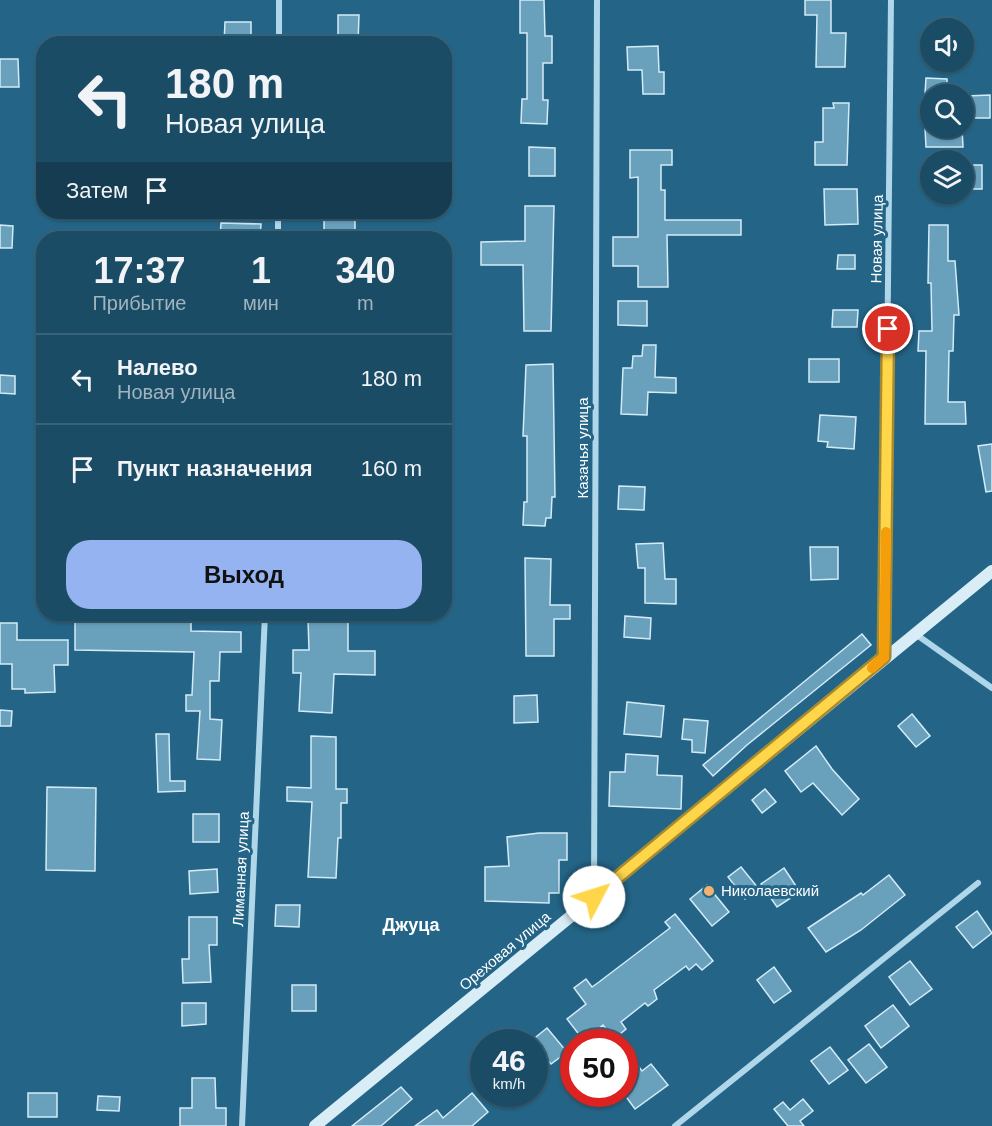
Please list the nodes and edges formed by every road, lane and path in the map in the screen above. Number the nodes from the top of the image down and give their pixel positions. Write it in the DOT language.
graph roads {
  1 [pos="279,0"];
  2 [pos="597,0"];
  3 [pos="891,0"];
  4 [pos="279,36"];
  5 [pos="992,571"];
  6 [pos="265,621"];
  7 [pos="914,633"];
  8 [pos="884,657"];
  9 [pos="992,688"];
  10 [pos="978,883"];
  11 [pos="594,897"];
  12 [pos="242,1126"];
  13 [pos="315,1126"];
  14 [pos="675,1126"];
  1 -- 4 [label="street"];
  2 -- 11 [label="street, Казачья улица"];
  3 -- 8 [label="street, Новая улица"];
  5 -- 7 [label="main road, Ореховая улица"];
  6 -- 12 [label="street, Лиманная улица"];
  7 -- 8 [label="main road, Ореховая улица"];
  7 -- 9 [label="street"];
  8 -- 11 [label="main road, Ореховая улица"];
  10 -- 14 [label="street"];
  11 -- 13 [label="main road, Ореховая улица"];
}
